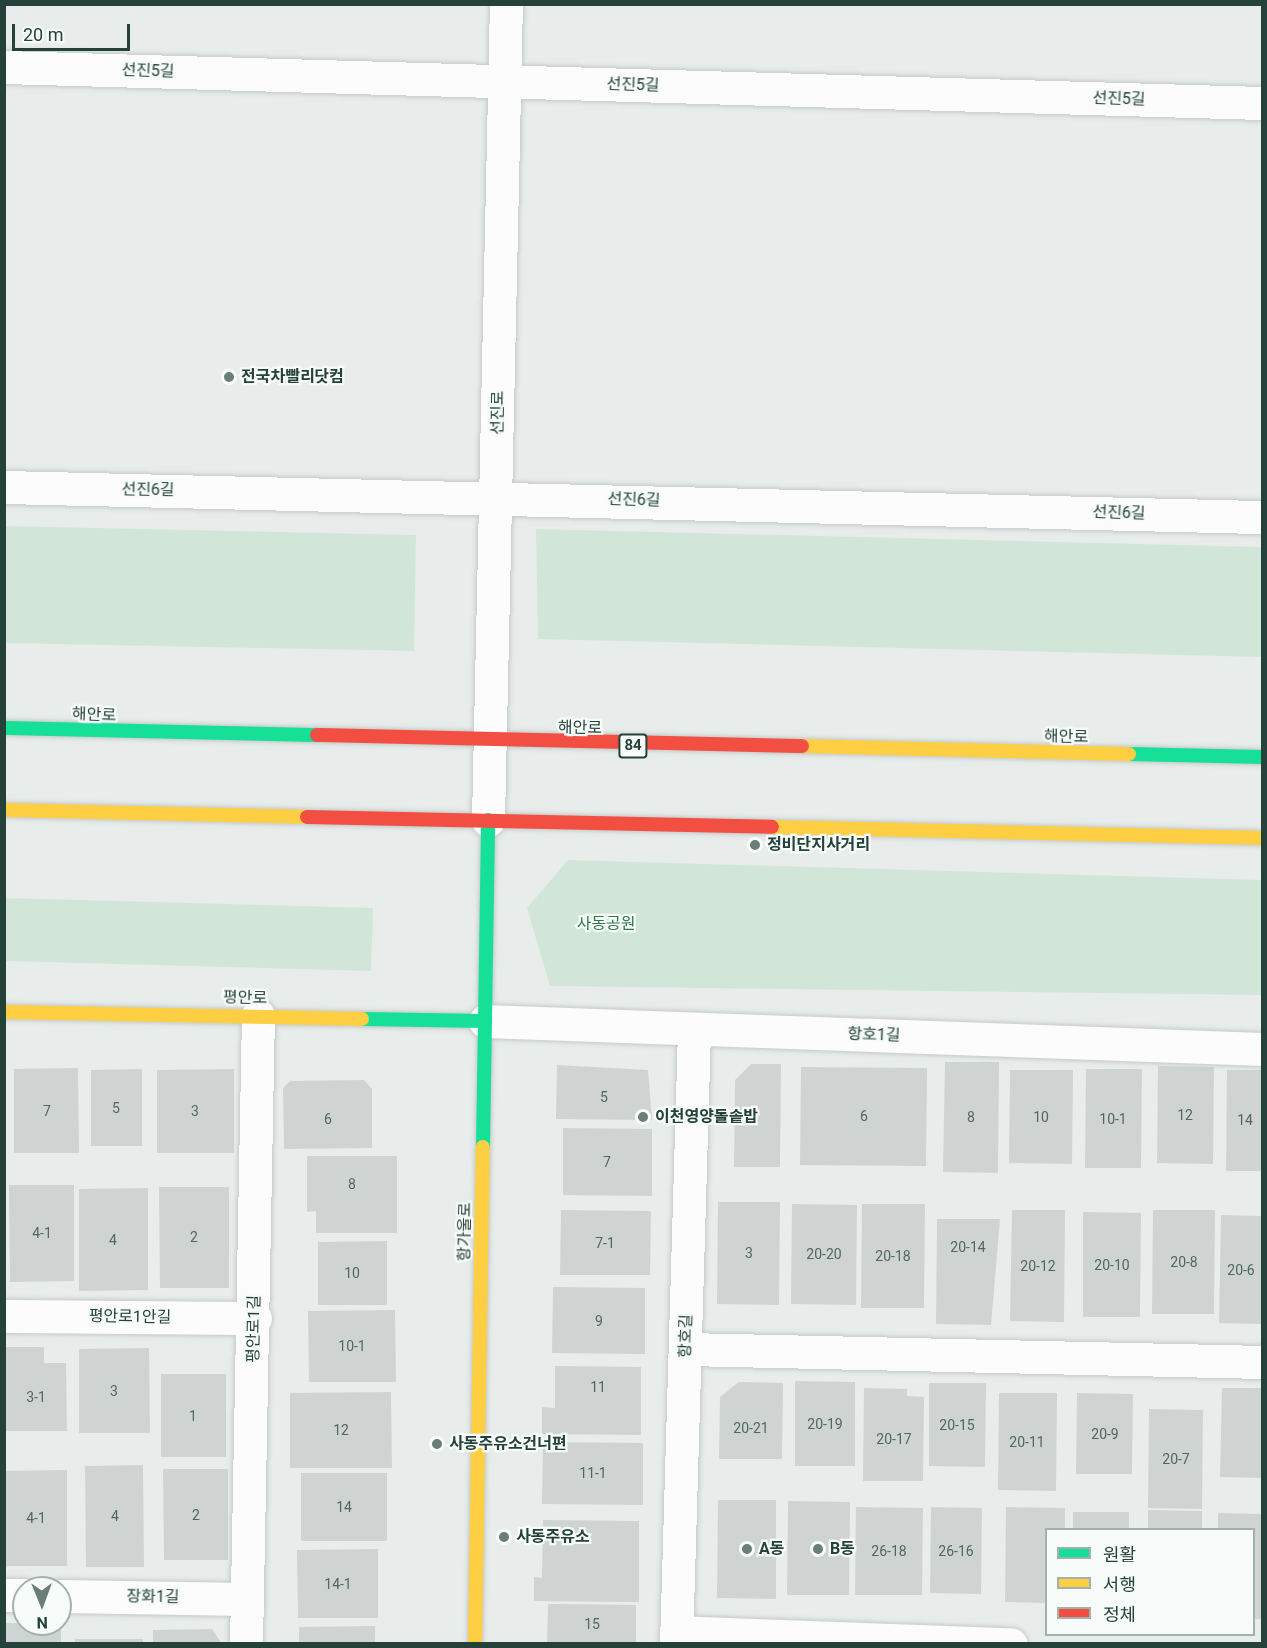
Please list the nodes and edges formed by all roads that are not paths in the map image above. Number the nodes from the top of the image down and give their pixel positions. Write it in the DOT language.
graph roads {
  1 [pos="506,4"];
  2 [pos="4,67"];
  3 [pos="505,81"];
  4 [pos="1263,103"];
  5 [pos="4,488"];
  6 [pos="496,496"];
  7 [pos="1263,517"];
  8 [pos="4,728"];
  9 [pos="488,743"];
  10 [pos="1263,757"];
  11 [pos="4,810"];
  12 [pos="488,820"];
  13 [pos="1263,838"];
  14 [pos="4,1012"];
  15 [pos="258,1015"];
  16 [pos="485,1021"];
  17 [pos="694,1029"];
  18 [pos="1263,1049"];
  19 [pos="4,1316"];
  20 [pos="255,1318"];
  21 [pos="686,1348"];
  22 [pos="1263,1362"];
  23 [pos="72,1596"];
  24 [pos="246,1599"];
  25 [pos="676,1638"];
  26 [pos="246,1644"];
  27 [pos="475,1644"];
  28 [pos="1011,1644"];
  1 -- 3 [label="street, 선진로"];
  2 -- 3 [label="street, 선진5길"];
  3 -- 4 [label="street, 선진5길"];
  3 -- 6 [label="street, 선진로"];
  5 -- 6 [label="street, 선진6길"];
  6 -- 7 [label="street, 선진6길"];
  6 -- 9 [label="street, 선진로"];
  8 -- 9 [label="main road, 해안로 / 84"];
  9 -- 10 [label="main road, 해안로 / 84"];
  9 -- 12 [label="street, 선진로"];
  11 -- 12 [label="main road"];
  12 -- 13 [label="main road"];
  12 -- 16 [label="main road, 항가울로"];
  14 -- 15 [label="main road, 평안로"];
  15 -- 16 [label="main road, 평안로"];
  15 -- 20 [label="street, 평안로1길"];
  16 -- 17 [label="street, 항호1길"];
  16 -- 27 [label="main road, 항가울로"];
  17 -- 18 [label="street, 항호1길"];
  17 -- 21 [label="street, 항호길"];
  19 -- 20 [label="street, 평안로1안길"];
  20 -- 24 [label="street, 평안로1길"];
  21 -- 22 [label="street"];
  21 -- 25 [label="street, 항호길"];
  23 -- 24 [label="street, 장화1길"];
  24 -- 26 [label="street, 평안로1길"];
  25 -- 28 [label="street"];
}
